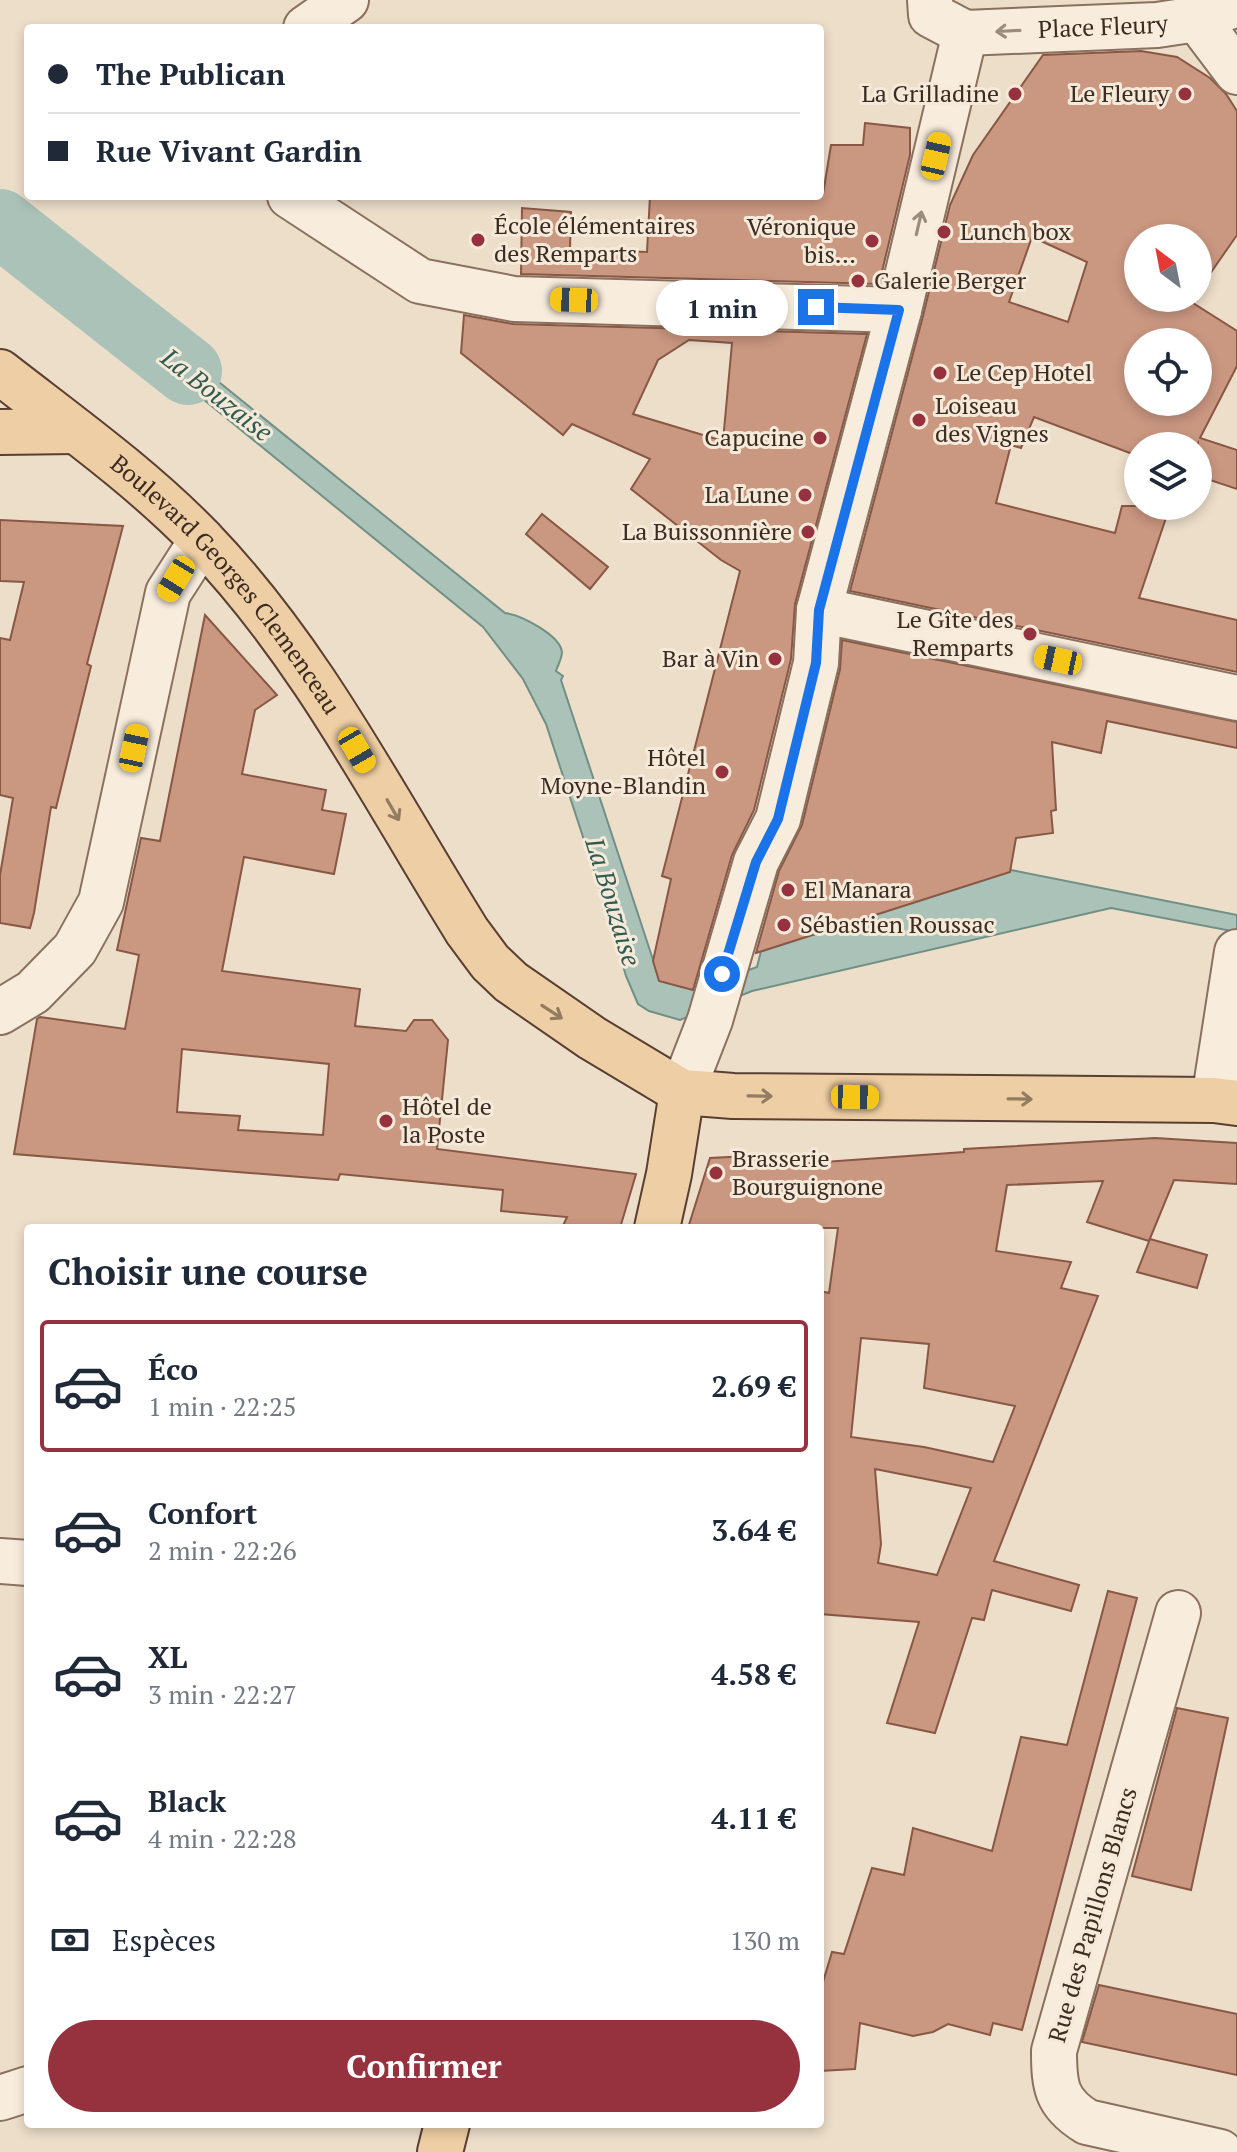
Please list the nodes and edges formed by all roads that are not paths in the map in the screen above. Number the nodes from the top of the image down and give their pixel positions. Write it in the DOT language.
graph roads {
  1 [pos="346,0"];
  2 [pos="930,0"];
  3 [pos="1217,11"];
  4 [pos="312,24"];
  5 [pos="965,33"];
  6 [pos="1237,72"];
  7 [pos="296,200"];
  8 [pos="899,310"];
  9 [pos="0,372"];
  10 [pos="76,431"];
  11 [pos="0,432"];
  12 [pos="202,540"];
  13 [pos="819,610"];
  14 [pos="1237,698"];
  15 [pos="1236,958"];
  16 [pos="0,1012"];
  17 [pos="682,1092"];
  18 [pos="1226,1101"];
  19 [pos="658,1224"];
  20 [pos="0,1561"];
  21 [pos="24,1563"];
  22 [pos="1178,1613"];
  23 [pos="24,2090"];
  24 [pos="0,2098"];
  25 [pos="446,2128"];
  26 [pos="440,2152"];
  27 [pos="1220,2152"];
  1 -- 4 [label="street"];
  2 -- 5 [label="street"];
  3 -- 5 [label="street, Place Fleury, one-way"];
  3 -- 6 [label="street"];
  8 -- 5 [label="street, one-way"];
  7 -- 8 [label="street"];
  8 -- 13 [label="street"];
  9 -- 10 [label="main road, Boulevard Georges Clemenceau"];
  10 -- 11 [label="main road"];
  10 -- 12 [label="main road, Boulevard Georges Clemenceau"];
  12 -- 16 [label="street"];
  12 -- 17 [label="main road, Boulevard Georges Clemenceau, one-way"];
  13 -- 14 [label="street"];
  13 -- 17 [label="street"];
  15 -- 18 [label="street"];
  17 -- 18 [label="main road, one-way"];
  17 -- 19 [label="main road"];
  20 -- 21 [label="street"];
  22 -- 27 [label="street, Rue des Papillons Blancs"];
  23 -- 24 [label="street"];
  25 -- 26 [label="main road"];
}
